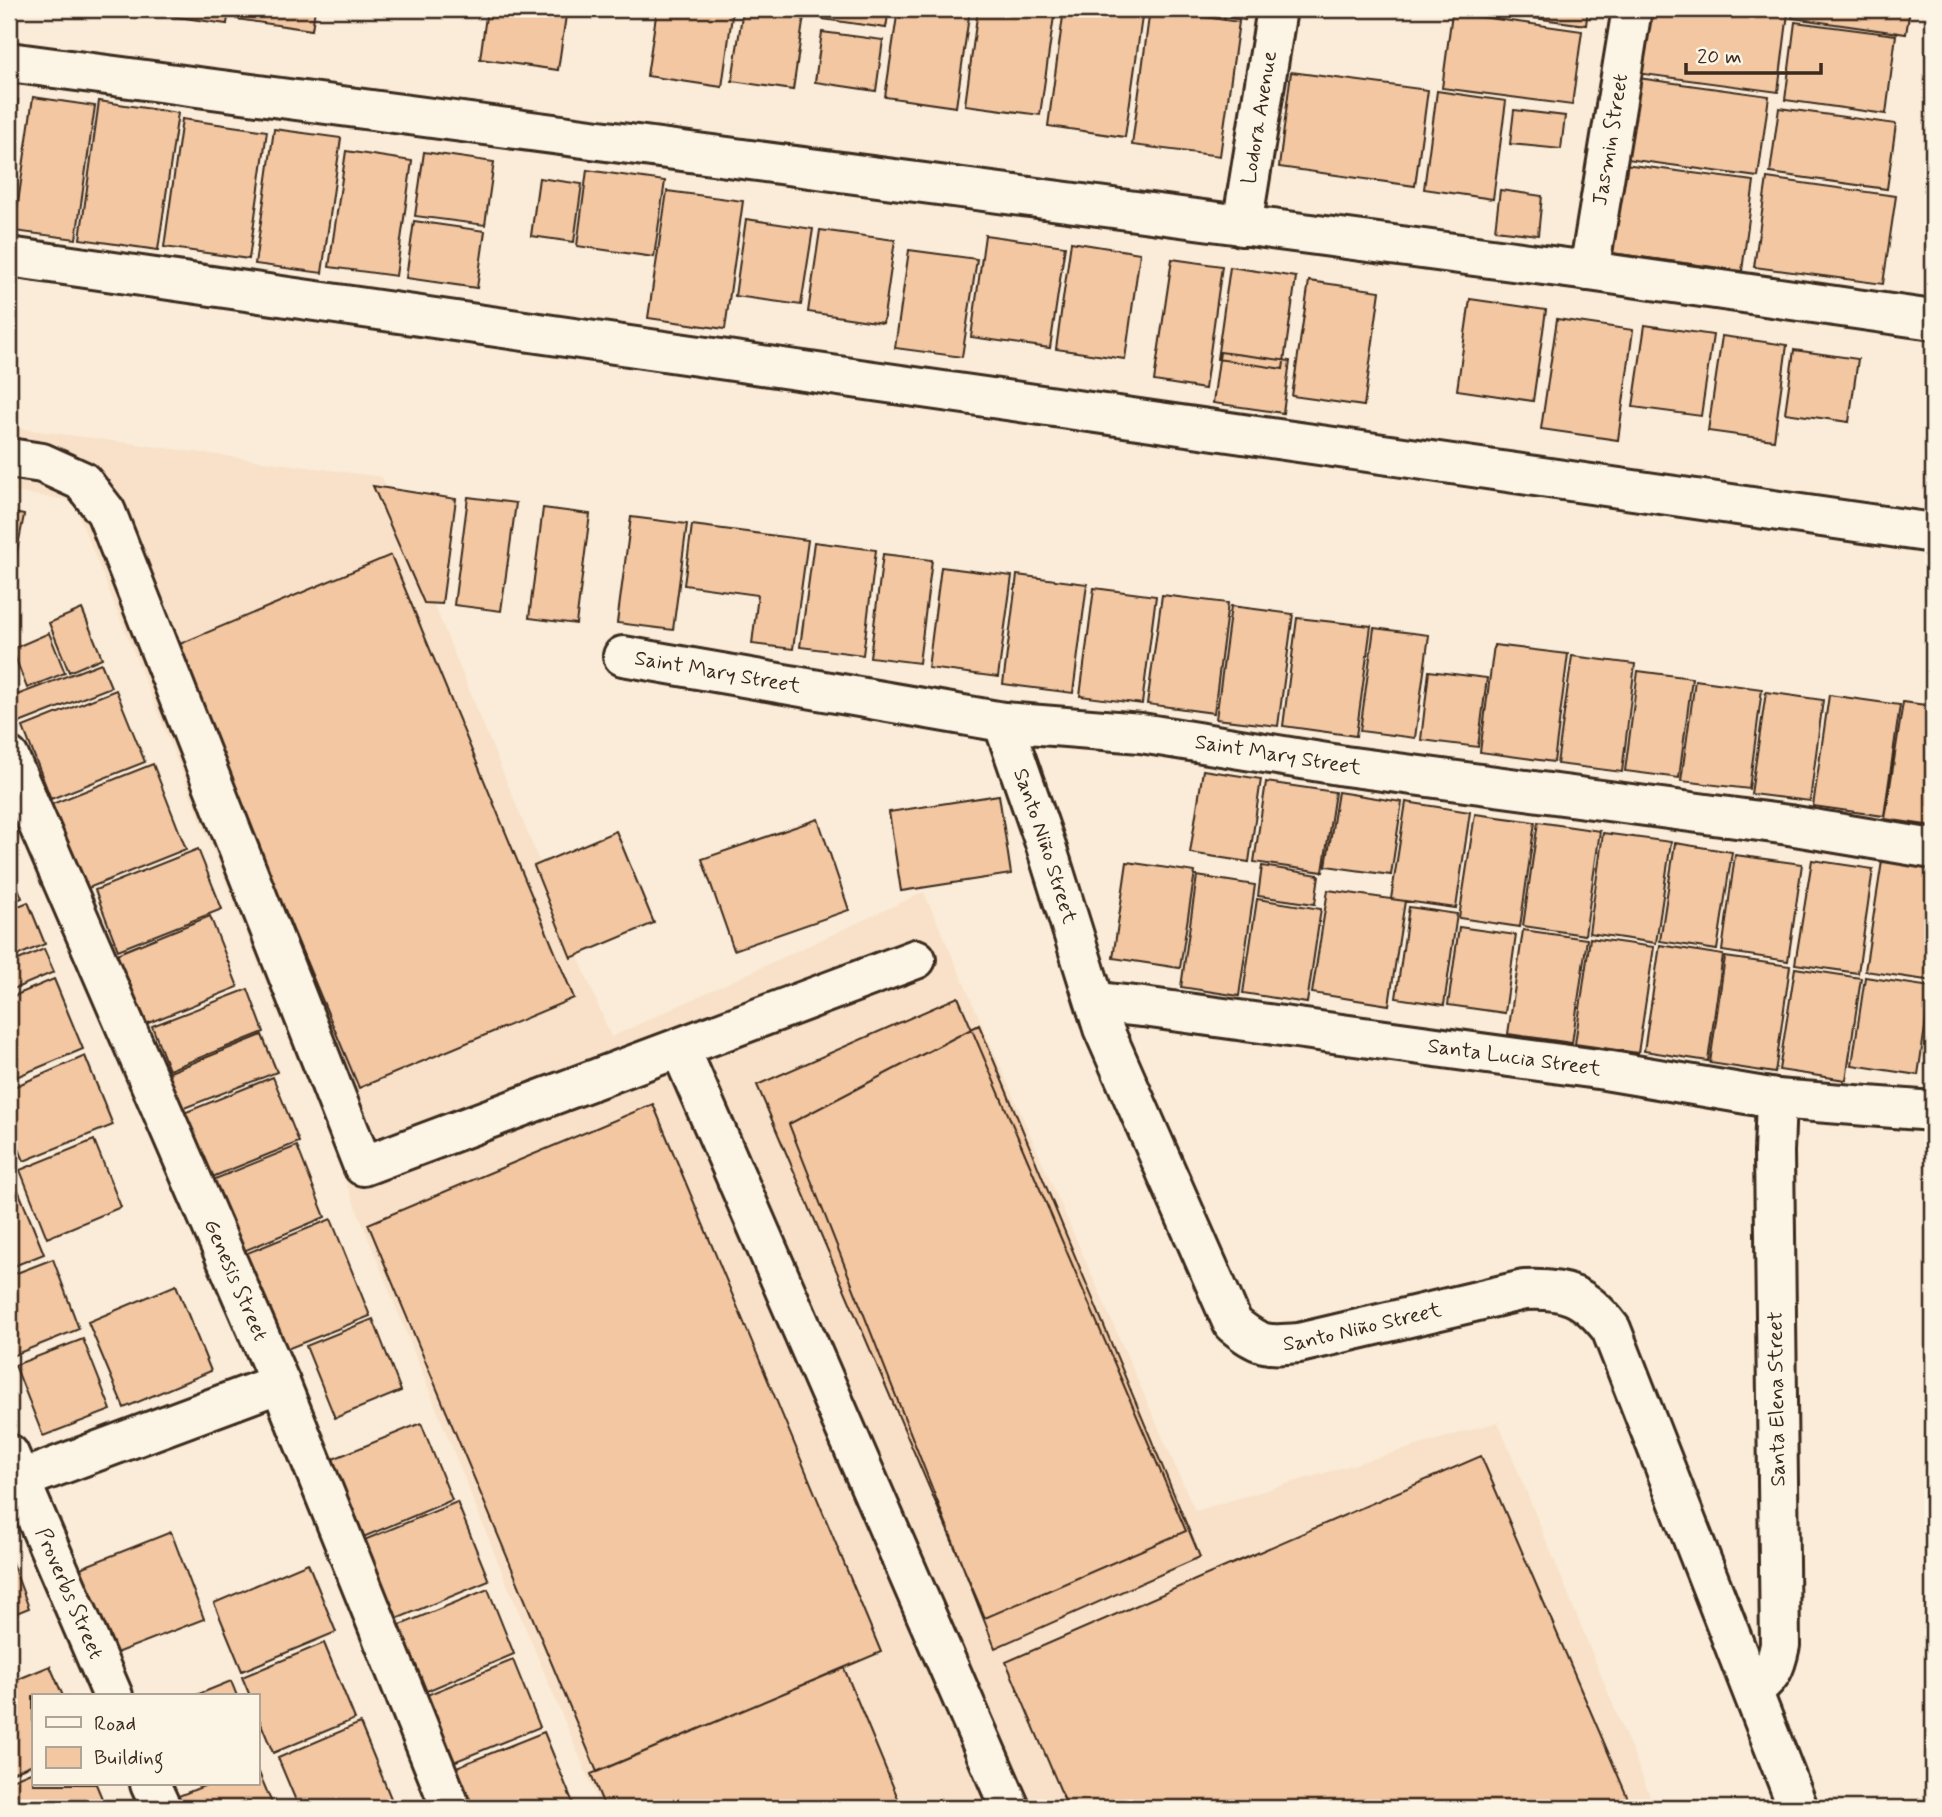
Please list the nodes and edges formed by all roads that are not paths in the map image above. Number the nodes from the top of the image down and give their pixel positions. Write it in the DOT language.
graph roads {
  1 [pos="1277,9"];
  2 [pos="1632,9"];
  3 [pos="9,62"];
  4 [pos="1242,226"];
  5 [pos="9,257"];
  6 [pos="1589,271"];
  7 [pos="1932,310"];
  8 [pos="9,458"];
  9 [pos="1933,533"];
  10 [pos="624,656"];
  11 [pos="1003,722"];
  12 [pos="9,757"];
  13 [pos="1933,849"];
  14 [pos="916,959"];
  15 [pos="1096,1002"];
  16 [pos="680,1048"];
  17 [pos="1776,1099"];
  18 [pos="1933,1111"];
  19 [pos="280,1382"];
  20 [pos="12,1472"];
  21 [pos="1753,1691"];
  22 [pos="112,1694"];
  23 [pos="151,1786"];
  24 [pos="161,1808"];
  25 [pos="451,1808"];
  26 [pos="1010,1808"];
  27 [pos="1797,1808"];
  1 -- 4 [label="street, Lodora Avenue"];
  2 -- 6 [label="street, Jasmin Street"];
  3 -- 4 [label="street"];
  4 -- 6 [label="street"];
  5 -- 9 [label="street"];
  6 -- 7 [label="street"];
  8 -- 16 [label="street"];
  10 -- 11 [label="street, Saint Mary Street"];
  11 -- 13 [label="street, Saint Mary Street"];
  11 -- 15 [label="street, Santo Niño Street"];
  12 -- 19 [label="street, Genesis Street"];
  14 -- 16 [label="street"];
  15 -- 17 [label="street, Santa Lucia Street"];
  15 -- 21 [label="street, Santo Niño Street"];
  16 -- 26 [label="street"];
  17 -- 18 [label="street, Santa Lucia Street"];
  17 -- 21 [label="street, Santa Elena Street"];
  19 -- 20 [label="street"];
  19 -- 25 [label="street, Genesis Street"];
  20 -- 22 [label="street, Proverbs Street"];
  21 -- 27 [label="street, Santo Niño Street"];
  23 -- 24 [label="street"];
}
